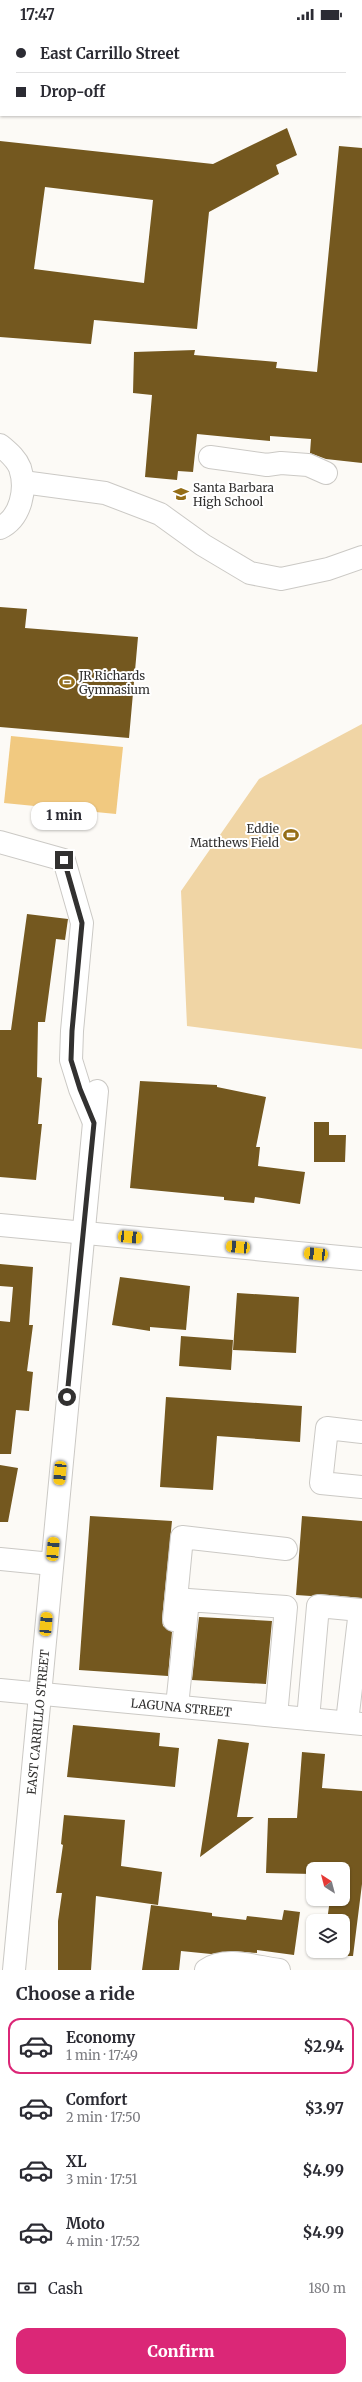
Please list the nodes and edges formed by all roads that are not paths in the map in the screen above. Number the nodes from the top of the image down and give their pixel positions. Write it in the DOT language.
graph roads {
  1 [pos="0,445"];
  2 [pos="210,457"];
  3 [pos="326,473"];
  4 [pos="23,482"];
  5 [pos="0,528"];
  6 [pos="362,557"];
  7 [pos="0,842"];
  8 [pos="98,1091"];
  9 [pos="94,1123"];
  10 [pos="0,1224"];
  11 [pos="83,1232"];
  12 [pos="362,1259"];
  13 [pos="362,1432"];
  14 [pos="362,1487"];
  15 [pos="286,1549"];
  16 [pos="0,1559"];
  17 [pos="52,1564"];
  18 [pos="0,1690"];
  19 [pos="40,1693"];
  20 [pos="171,1706"];
  21 [pos="276,1716"];
  22 [pos="308,1719"];
  23 [pos="355,1723"];
  24 [pos="14,1970"];
  25 [pos="206,1970"];
  26 [pos="279,1970"];
  1 -- 4 [label="street"];
  2 -- 3 [label="street"];
  4 -- 5 [label="street"];
  4 -- 6 [label="street"];
  7 -- 9 [label="street"];
  8 -- 9 [label="street, EAST CARRILLO STREET"];
  9 -- 11 [label="street, EAST CARRILLO STREET"];
  10 -- 11 [label="street"];
  11 -- 12 [label="street"];
  11 -- 17 [label="street, EAST CARRILLO STREET"];
  13 -- 14 [label="street"];
  15 -- 20 [label="street"];
  16 -- 17 [label="street"];
  17 -- 19 [label="street, EAST CARRILLO STREET"];
  18 -- 19 [label="street, LAGUNA STREET"];
  19 -- 20 [label="street, LAGUNA STREET"];
  19 -- 24 [label="street, EAST CARRILLO STREET"];
  20 -- 21 [label="street, LAGUNA STREET"];
  20 -- 21 [label="street"];
  21 -- 22 [label="street, LAGUNA STREET"];
  22 -- 23 [label="street, LAGUNA STREET"];
  22 -- 23 [label="street"];
  25 -- 26 [label="street"];
}
